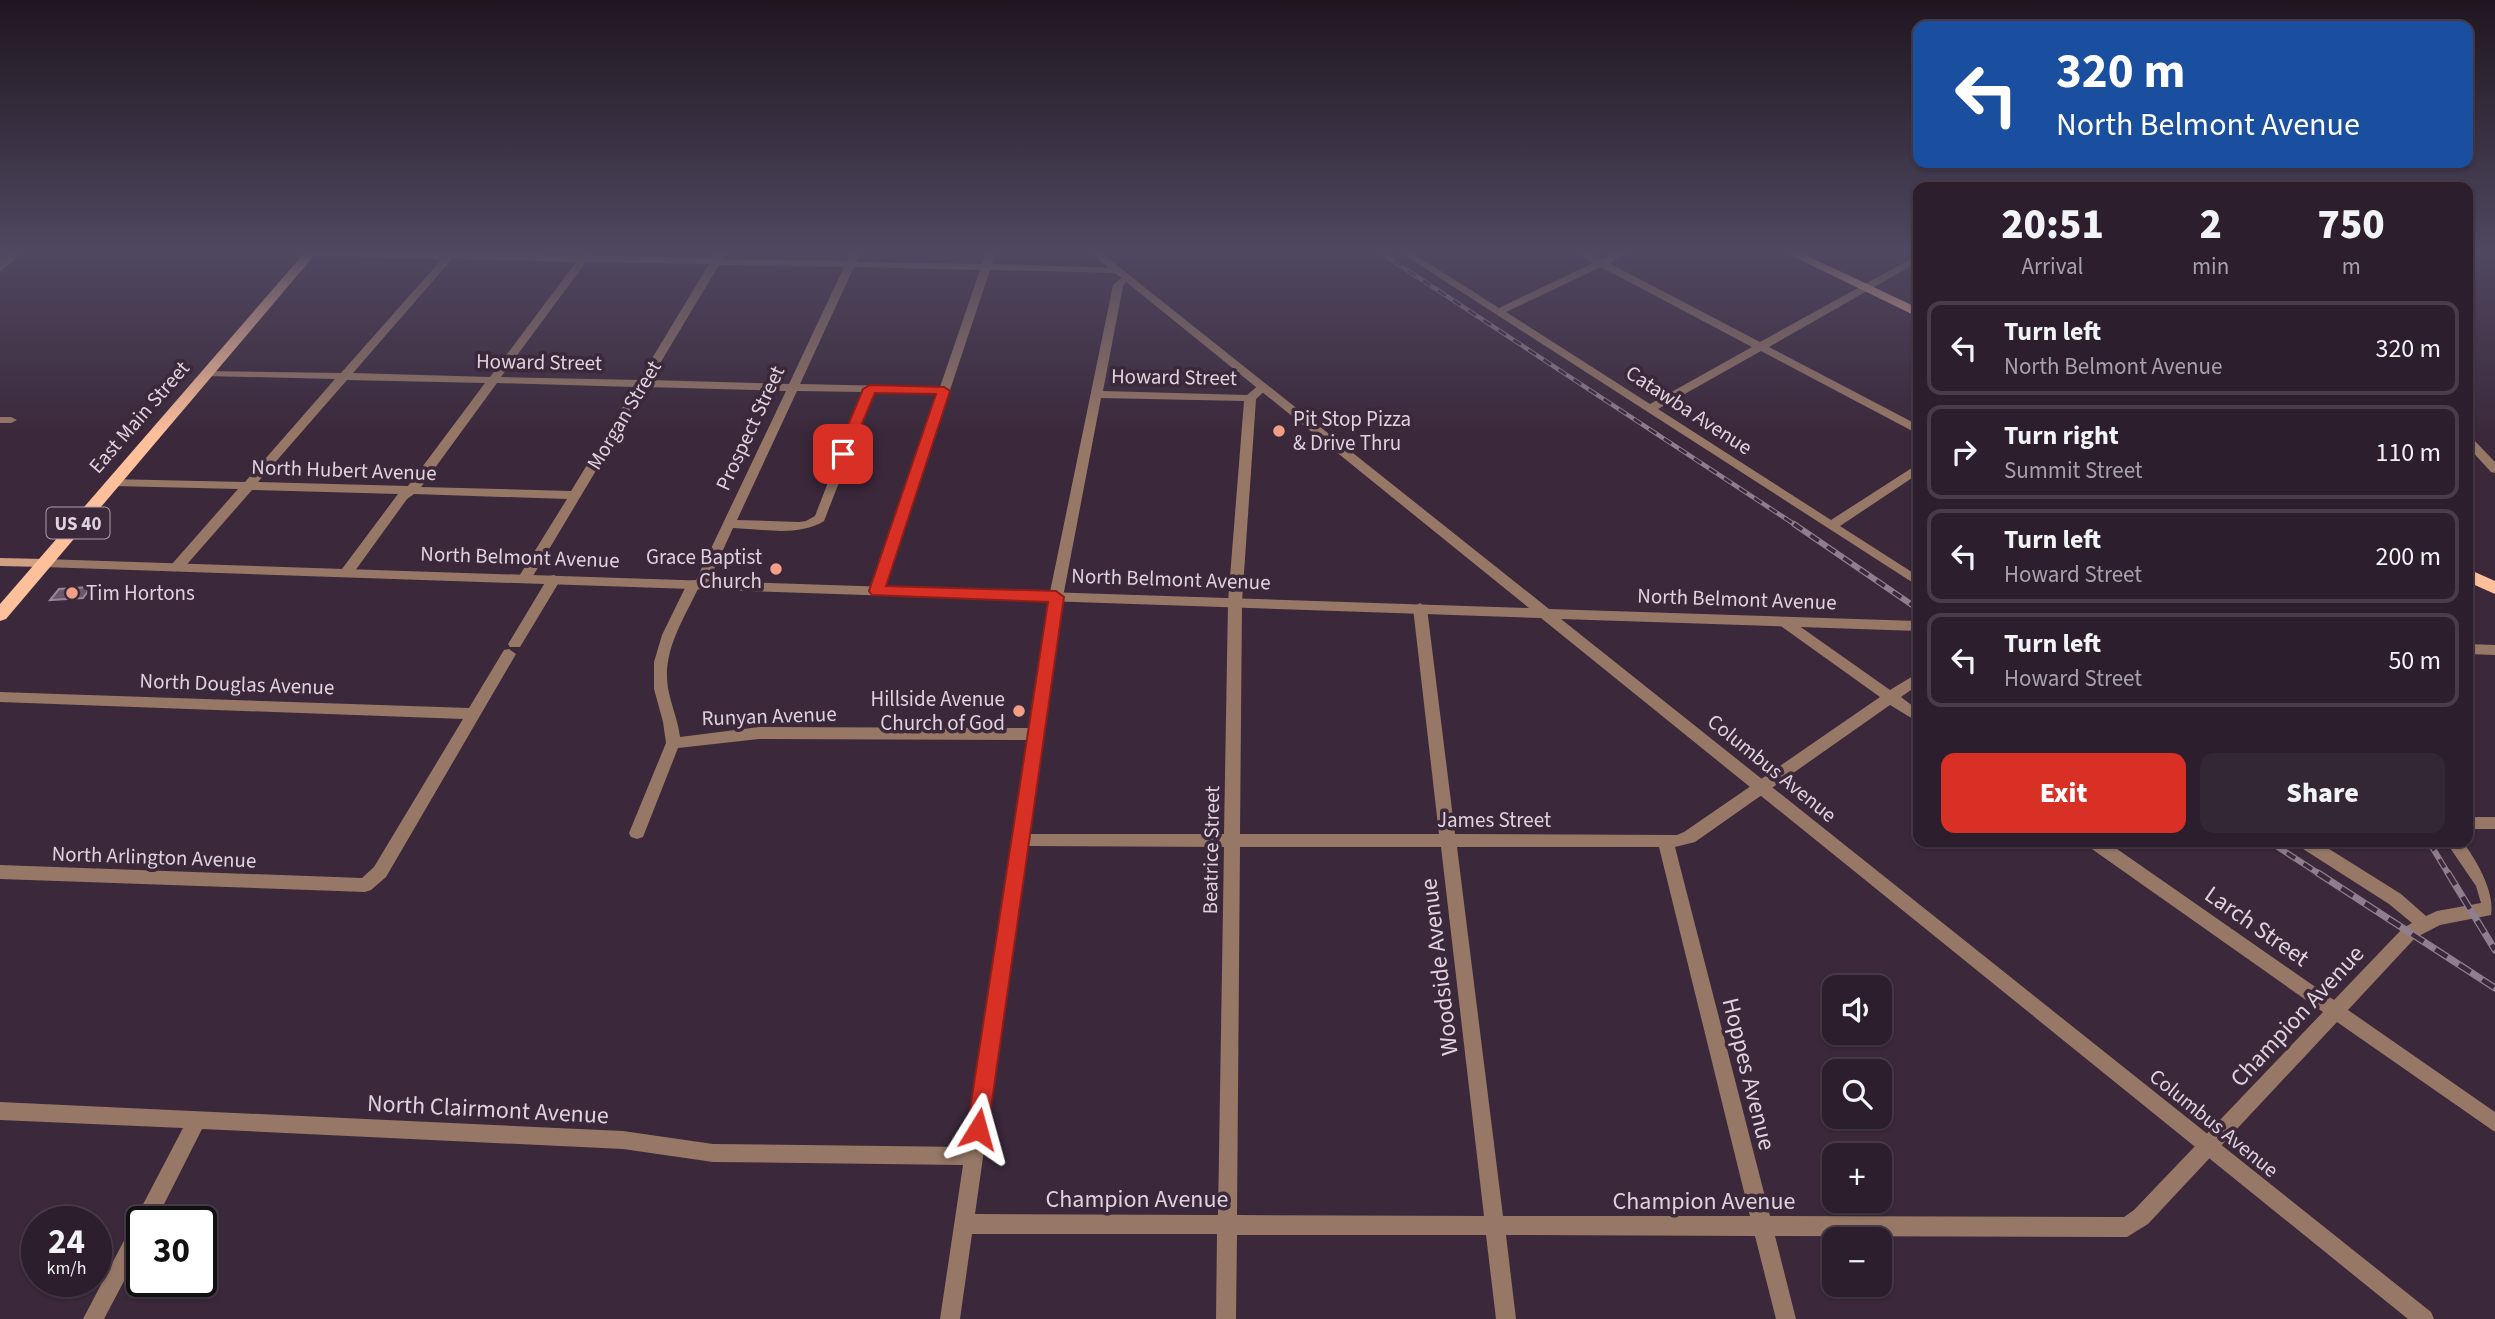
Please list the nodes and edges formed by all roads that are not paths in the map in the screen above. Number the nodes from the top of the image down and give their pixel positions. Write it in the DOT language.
graph roads {
  1 [pos="259,313"];
  2 [pos="400,313"];
  3 [pos="543,313"];
  4 [pos="685,313"];
  5 [pos="827,313"];
  6 [pos="970,313"];
  7 [pos="1113,313"];
  8 [pos="1169,313"];
  9 [pos="1499,313"];
  10 [pos="1698,313"];
  11 [pos="1822,313"];
  12 [pos="1761,346"];
  13 [pos="206,373"];
  14 [pos="344,377"];
  15 [pos="493,380"];
  16 [pos="642,384"];
  17 [pos="792,387"];
  18 [pos="1263,387"];
  19 [pos="870,389"];
  20 [pos="944,391"];
  21 [pos="1097,394"];
  22 [pos="1250,398"];
  23 [pos="1650,409"];
  24 [pos="1913,427"];
  25 [pos="2473,446"];
  26 [pos="2495,469"];
  27 [pos="1913,471"];
  28 [pos="113,482"];
  29 [pos="248,486"];
  30 [pos="411,491"];
  31 [pos="575,495"];
  32 [pos="729,524"];
  33 [pos="1832,526"];
  34 [pos="0,562"];
  35 [pos="44,563"];
  36 [pos="177,567"];
  37 [pos="347,572"];
  38 [pos="2473,577"];
  39 [pos="524,578"];
  40 [pos="554,579"];
  41 [pos="1913,579"];
  42 [pos="696,586"];
  43 [pos="2495,588"];
  44 [pos="877,591"];
  45 [pos="1056,597"];
  46 [pos="1235,602"];
  47 [pos="1420,608"];
  48 [pos="1546,613"];
  49 [pos="0,615"];
  50 [pos="1783,621"];
  51 [pos="1913,625"];
  52 [pos="2473,649"];
  53 [pos="2495,650"];
  54 [pos="1913,682"];
  55 [pos="0,697"];
  56 [pos="1891,698"];
  57 [pos="1913,713"];
  58 [pos="472,714"];
  59 [pos="1035,734"];
  60 [pos="673,743"];
  61 [pos="1762,788"];
  62 [pos="637,833"];
  63 [pos="1020,839"];
  64 [pos="1232,840"];
  65 [pos="1449,841"];
  66 [pos="1665,841"];
  67 [pos="2102,847"];
  68 [pos="2313,847"];
  69 [pos="2457,847"];
  70 [pos="0,872"];
  71 [pos="2423,923"];
  72 [pos="2335,1011"];
  73 [pos="0,1111"];
  74 [pos="197,1121"];
  75 [pos="2495,1123"];
  76 [pos="2209,1146"];
  77 [pos="974,1156"];
  78 [pos="152,1206"];
  79 [pos="965,1224"];
  80 [pos="1227,1224"];
  81 [pos="1494,1224"];
  82 [pos="1762,1225"];
  83 [pos="126,1256"];
  84 [pos="93,1319"];
  85 [pos="950,1319"];
  86 [pos="1226,1319"];
  87 [pos="1506,1319"];
  88 [pos="1786,1319"];
  89 [pos="2424,1319"];
  1 -- 13 [label="main road, East Main Street / US 40"];
  2 -- 14 [label="street"];
  3 -- 15 [label="street"];
  4 -- 16 [label="street, Morgan Street"];
  5 -- 17 [label="street, Prospect Street"];
  6 -- 20 [label="street"];
  7 -- 21 [label="street"];
  8 -- 18 [label="street, Columbus Avenue"];
  9 -- 23 [label="street, Catawba Avenue"];
  10 -- 12 [label="street"];
  11 -- 12 [label="street"];
  12 -- 23 [label="street"];
  12 -- 24 [label="street"];
  13 -- 14 [label="street, Howard Street"];
  13 -- 28 [label="main road, East Main Street / US 40"];
  14 -- 15 [label="street, Howard Street"];
  14 -- 29 [label="street"];
  15 -- 16 [label="street, Howard Street"];
  15 -- 30 [label="street"];
  16 -- 17 [label="street, Howard Street"];
  16 -- 31 [label="street, Morgan Street"];
  17 -- 19 [label="street, Howard Street"];
  17 -- 32 [label="street, Prospect Street"];
  18 -- 22 [label="street"];
  18 -- 48 [label="street, Columbus Avenue"];
  19 -- 20 [label="street, Howard Street"];
  19 -- 32 [label="street"];
  20 -- 44 [label="street"];
  21 -- 22 [label="street, Howard Street"];
  21 -- 45 [label="street"];
  22 -- 46 [label="street, Beatrice Street"];
  23 -- 33 [label="street, Catawba Avenue"];
  25 -- 26 [label="street"];
  27 -- 33 [label="street"];
  28 -- 29 [label="street, North Hubert Avenue"];
  28 -- 35 [label="main road, East Main Street / US 40"];
  29 -- 30 [label="street, North Hubert Avenue"];
  29 -- 36 [label="street"];
  30 -- 31 [label="street, North Hubert Avenue"];
  30 -- 37 [label="street"];
  31 -- 39 [label="street, Morgan Street"];
  32 -- 42 [label="street, Prospect Street"];
  33 -- 41 [label="street, Catawba Avenue"];
  34 -- 35 [label="main road"];
  35 -- 36 [label="street, North Belmont Avenue"];
  35 -- 49 [label="main road, East Main Street / US 40"];
  36 -- 37 [label="street, North Belmont Avenue"];
  37 -- 39 [label="street, North Belmont Avenue"];
  38 -- 43 [label="main road"];
  39 -- 40 [label="street, North Belmont Avenue"];
  40 -- 42 [label="street, North Belmont Avenue"];
  40 -- 58 [label="street"];
  42 -- 44 [label="street, North Belmont Avenue"];
  42 -- 60 [label="street, Prospect Street"];
  44 -- 45 [label="street, North Belmont Avenue"];
  45 -- 46 [label="street, North Belmont Avenue"];
  45 -- 59 [label="street"];
  46 -- 47 [label="street, North Belmont Avenue"];
  46 -- 64 [label="street, Beatrice Street"];
  47 -- 48 [label="street, North Belmont Avenue"];
  47 -- 65 [label="street, Woodside Avenue"];
  48 -- 50 [label="street, North Belmont Avenue"];
  48 -- 61 [label="street, Columbus Avenue"];
  50 -- 51 [label="street, North Belmont Avenue"];
  50 -- 56 [label="street"];
  52 -- 53 [label="street"];
  54 -- 56 [label="street, James Street"];
  55 -- 58 [label="street, North Douglas Avenue"];
  56 -- 57 [label="street"];
  56 -- 61 [label="street, James Street"];
  58 -- 70 [label="street, North Arlington Avenue"];
  59 -- 60 [label="street, Runyan Avenue"];
  59 -- 63 [label="street"];
  60 -- 62 [label="street"];
  61 -- 66 [label="street, James Street"];
  61 -- 76 [label="street, Columbus Avenue"];
  63 -- 64 [label="street, James Street"];
  63 -- 77 [label="street"];
  64 -- 65 [label="street, James Street"];
  64 -- 80 [label="street, Beatrice Street"];
  65 -- 66 [label="street, James Street"];
  65 -- 81 [label="street, Woodside Avenue"];
  66 -- 82 [label="street, Hoppes Avenue"];
  67 -- 72 [label="street, Larch Street"];
  68 -- 71 [label="street"];
  69 -- 71 [label="street, Champion Avenue"];
  71 -- 72 [label="street, Champion Avenue"];
  72 -- 75 [label="street, Larch Street"];
  72 -- 76 [label="street, Champion Avenue"];
  73 -- 74 [label="street, North Clairmont Avenue"];
  74 -- 77 [label="street, North Clairmont Avenue"];
  74 -- 78 [label="street"];
  76 -- 82 [label="street, Champion Avenue"];
  76 -- 89 [label="street, Columbus Avenue"];
  77 -- 79 [label="street"];
  79 -- 80 [label="street, Champion Avenue"];
  79 -- 85 [label="street"];
  80 -- 81 [label="street, Champion Avenue"];
  80 -- 86 [label="street, Beatrice Street"];
  81 -- 82 [label="street, Champion Avenue"];
  81 -- 87 [label="street, Woodside Avenue"];
  82 -- 88 [label="street, Hoppes Avenue"];
  83 -- 84 [label="street"];
}
